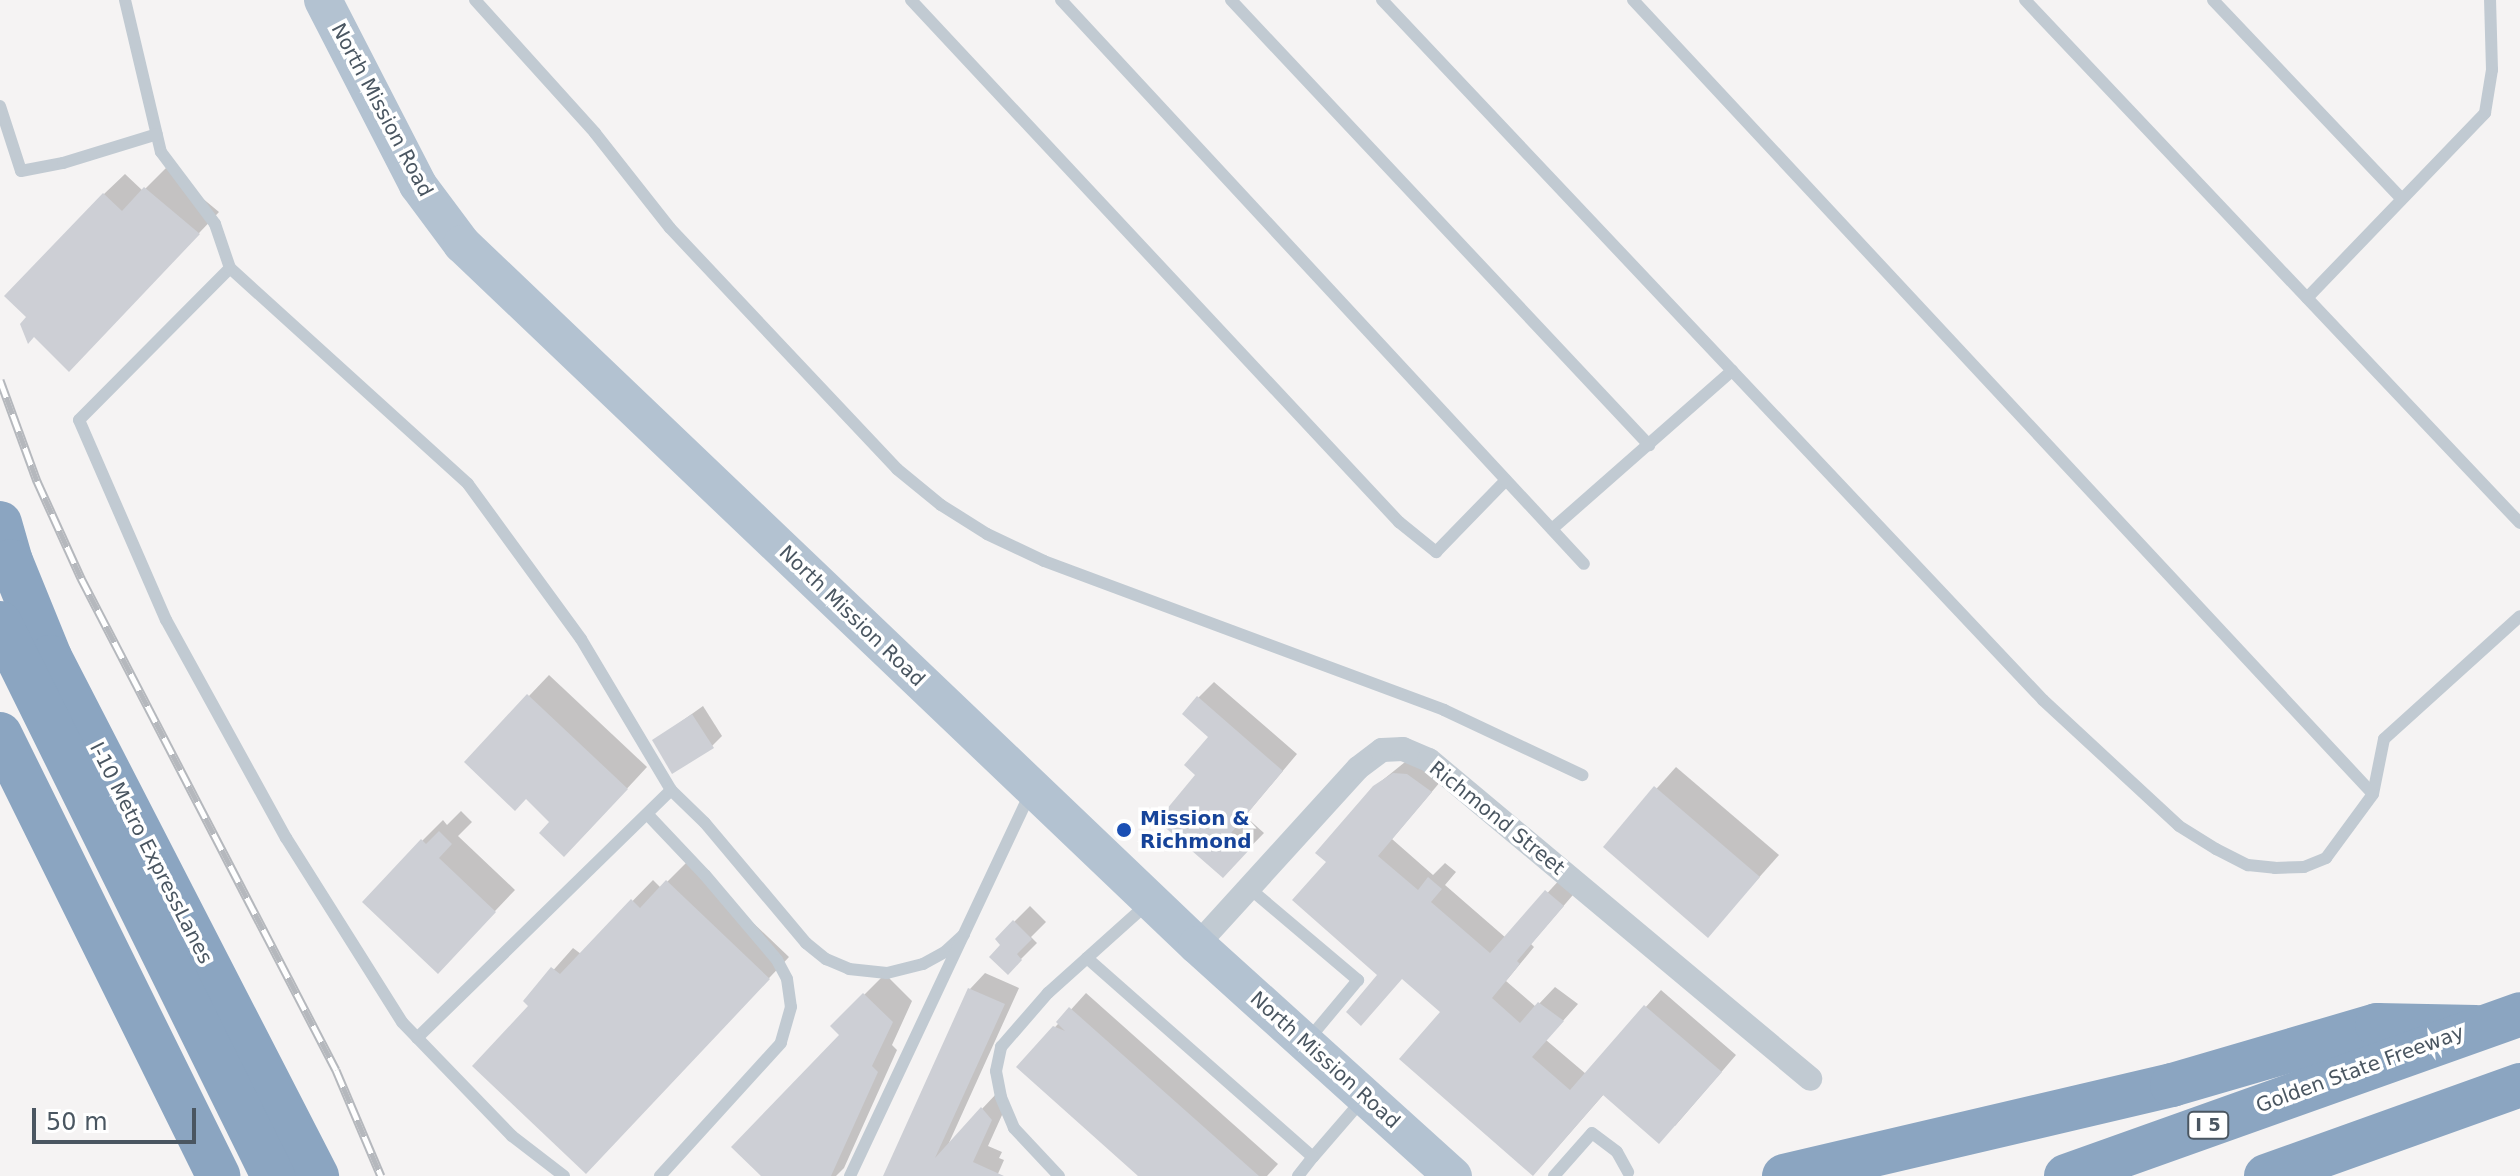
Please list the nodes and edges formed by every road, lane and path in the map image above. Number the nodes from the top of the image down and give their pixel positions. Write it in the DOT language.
graph roads {
  1 [pos="125,0"];
  2 [pos="323,0"];
  3 [pos="475,0"];
  4 [pos="911,0"];
  5 [pos="1061,0"];
  6 [pos="1231,0"];
  7 [pos="1382,0"];
  8 [pos="1633,0"];
  9 [pos="2025,0"];
  10 [pos="2213,0"];
  11 [pos="2490,0"];
  12 [pos="0,106"];
  13 [pos="157,134"];
  14 [pos="2402,199"];
  15 [pos="230,268"];
  16 [pos="2307,298"];
  17 [pos="1732,371"];
  18 [pos="1649,445"];
  19 [pos="1506,480"];
  20 [pos="0,523"];
  21 [pos="2520,523"];
  22 [pos="1552,529"];
  23 [pos="1584,564"];
  24 [pos="2520,616"];
  25 [pos="0,623"];
  26 [pos="0,734"];
  27 [pos="1582,775"];
  28 [pos="1032,788"];
  29 [pos="671,790"];
  30 [pos="2373,794"];
  31 [pos="649,816"];
  32 [pos="1249,888"];
  33 [pos="1152,900"];
  34 [pos="964,934"];
  35 [pos="1197,945"];
  36 [pos="1087,958"];
  37 [pos="2520,1014"];
  38 [pos="417,1038"];
  39 [pos="1306,1043"];
  40 [pos="2343,1055"];
  41 [pos="1810,1079"];
  42 [pos="2520,1085"];
  43 [pos="1366,1097"];
  44 [pos="1313,1157"];
  45 [pos="1628,1172"];
  46 [pos="218,1176"];
  47 [pos="273,1176"];
  48 [pos="317,1176"];
  49 [pos="564,1176"];
  50 [pos="660,1176"];
  51 [pos="850,1176"];
  52 [pos="1059,1176"];
  53 [pos="1298,1176"];
  54 [pos="1453,1176"];
  55 [pos="1554,1176"];
  56 [pos="1784,1176"];
  57 [pos="2066,1176"];
  58 [pos="2266,1176"];
  1 -- 13 [label="lane"];
  2 -- 28 [label="main road, North Mission Road"];
  3 -- 27 [label="lane"];
  4 -- 19 [label="lane"];
  5 -- 19 [label="lane"];
  6 -- 18 [label="lane"];
  7 -- 17 [label="lane"];
  8 -- 30 [label="lane"];
  9 -- 16 [label="lane"];
  10 -- 14 [label="lane"];
  11 -- 14 [label="lane"];
  12 -- 13 [label="lane"];
  13 -- 15 [label="lane"];
  14 -- 16 [label="lane"];
  15 -- 29 [label="lane"];
  15 -- 38 [label="lane"];
  16 -- 21 [label="lane"];
  17 -- 18 [label="lane"];
  17 -- 30 [label="lane"];
  18 -- 22 [label="lane"];
  19 -- 22 [label="lane"];
  20 -- 48 [label="highway, I-10 Metro ExpressLanes"];
  22 -- 23 [label="lane"];
  24 -- 30 [label="lane"];
  25 -- 47 [label="highway, I-10 Metro ExpressLanes"];
  26 -- 46 [label="highway"];
  28 -- 33 [label="main road, North Mission Road"];
  28 -- 34 [label="lane"];
  29 -- 31 [label="lane"];
  29 -- 34 [label="lane"];
  31 -- 38 [label="lane"];
  31 -- 50 [label="lane"];
  32 -- 35 [label="street, Richmond Street"];
  32 -- 39 [label="lane"];
  32 -- 41 [label="street, Richmond Street"];
  33 -- 35 [label="main road, North Mission Road"];
  33 -- 36 [label="lane"];
  34 -- 51 [label="lane"];
  35 -- 39 [label="main road, North Mission Road"];
  36 -- 44 [label="lane"];
  36 -- 52 [label="lane"];
  37 -- 40 [label="highway, Golden State Freeway"];
  38 -- 49 [label="lane"];
  39 -- 43 [label="main road, North Mission Road"];
  40 -- 56 [label="highway"];
  40 -- 57 [label="highway, Golden State Freeway / I 5"];
  42 -- 58 [label="highway"];
  43 -- 44 [label="lane"];
  43 -- 54 [label="main road, North Mission Road"];
  44 -- 53 [label="lane"];
  45 -- 55 [label="lane"];
}
